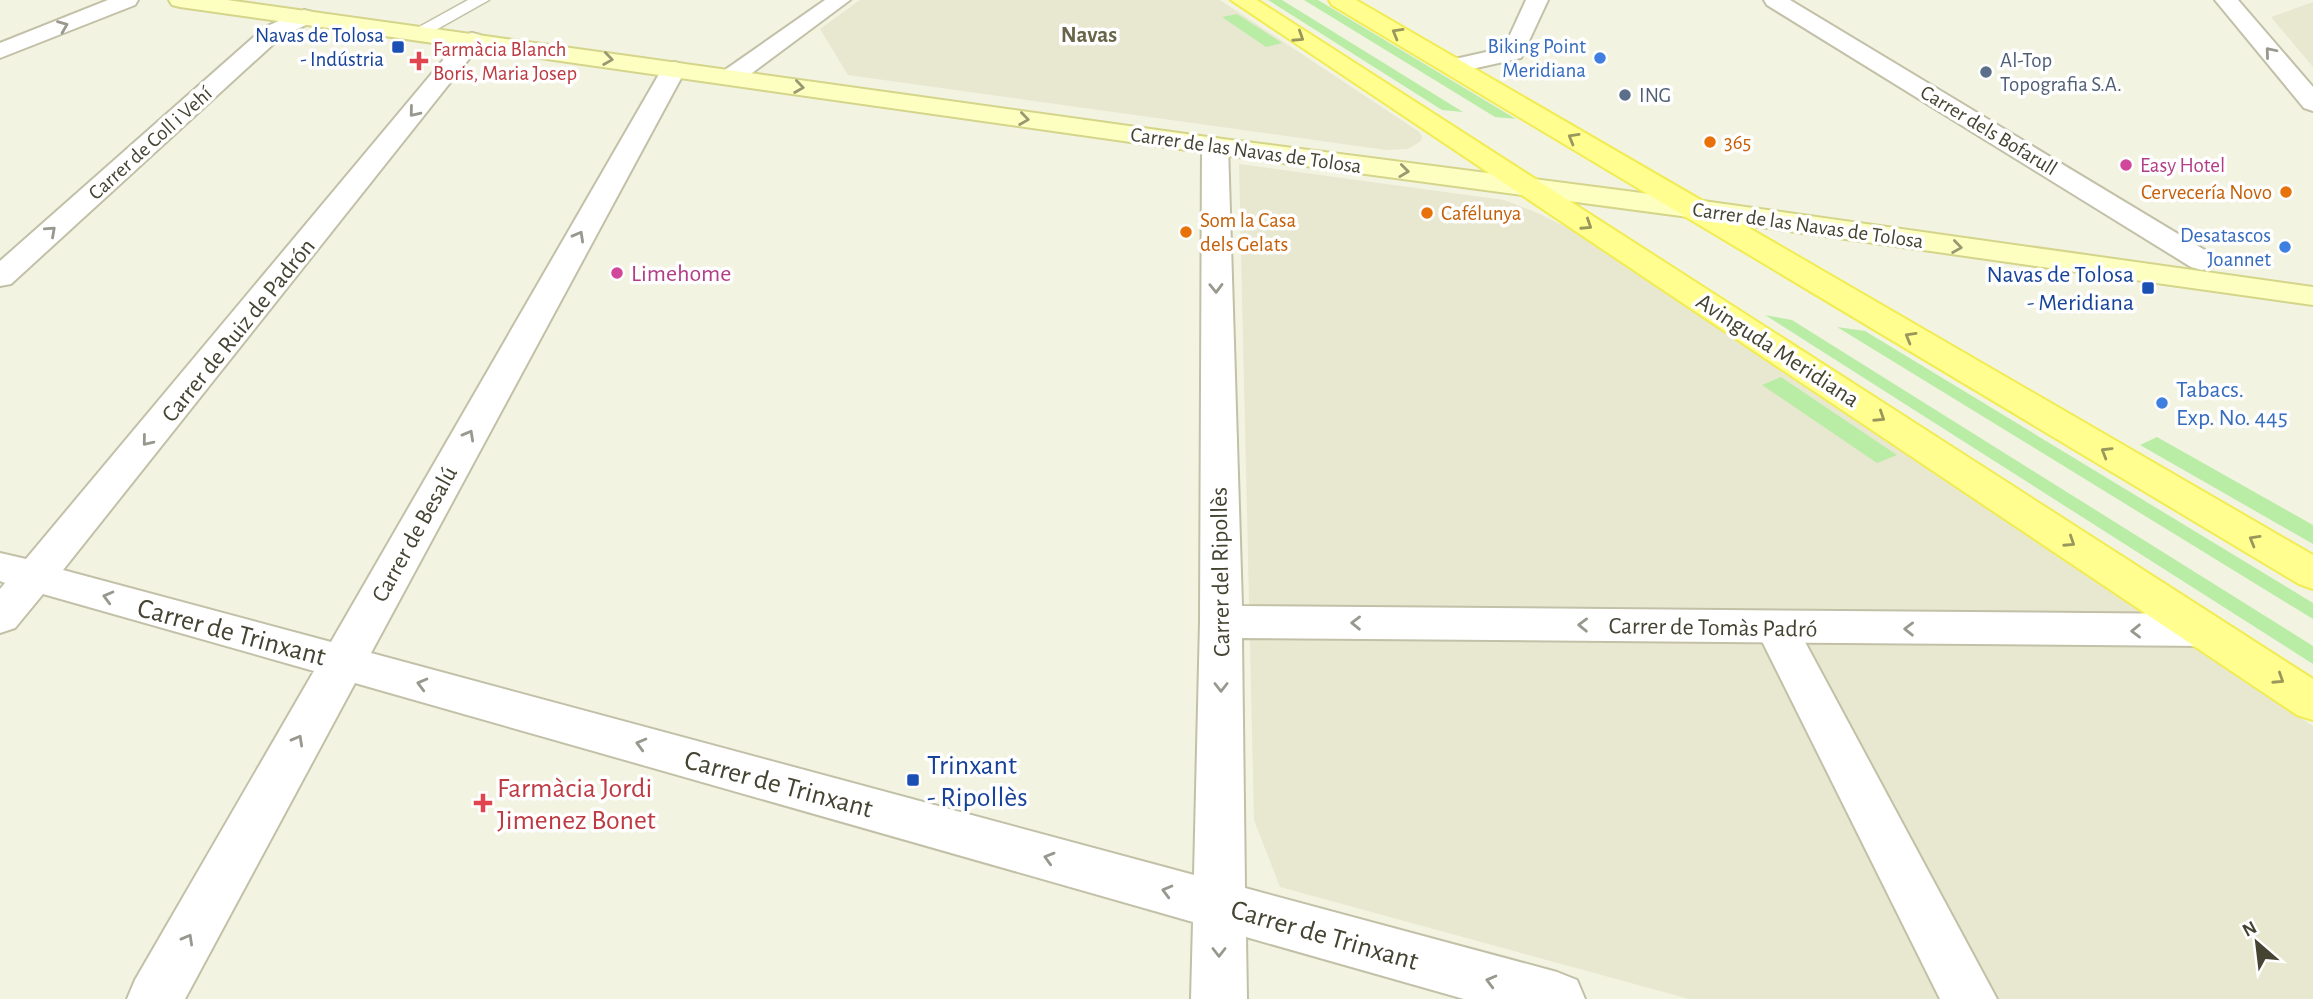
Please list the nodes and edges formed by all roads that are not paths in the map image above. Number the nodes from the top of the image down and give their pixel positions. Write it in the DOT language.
graph roads {
  1 [pos="127,0"];
  2 [pos="180,0"];
  3 [pos="481,0"];
  4 [pos="839,0"];
  5 [pos="1242,0"];
  6 [pos="1340,0"];
  7 [pos="1537,0"];
  8 [pos="1775,0"];
  9 [pos="2226,0"];
  10 [pos="304,16"];
  11 [pos="419,33"];
  12 [pos="472,40"];
  13 [pos="0,51"];
  14 [pos="1454,66"];
  15 [pos="674,69"];
  16 [pos="731,77"];
  17 [pos="2313,103"];
  18 [pos="1215,146"];
  19 [pos="1530,188"];
  20 [pos="1696,209"];
  21 [pos="2202,261"];
  22 [pos="0,277"];
  23 [pos="2313,296"];
  24 [pos="17,572"];
  25 [pos="2313,574"];
  26 [pos="0,617"];
  27 [pos="1221,622"];
  28 [pos="1776,627"];
  29 [pos="2204,630"];
  30 [pos="342,662"];
  31 [pos="2313,702"];
  32 [pos="1219,904"];
  33 [pos="155,999"];
  34 [pos="1219,999"];
  35 [pos="1557,999"];
  36 [pos="1969,999"];
  13 -- 1 [label="street, one-way"];
  2 -- 10 [label="main road, Carrer de las Navas de Tolosa"];
  3 -- 11 [label="lane"];
  4 -- 16 [label="street"];
  5 -- 19 [label="main road, Avinguda Meridiana, one-way"];
  14 -- 6 [label="main road, one-way"];
  7 -- 14 [label="street"];
  8 -- 21 [label="street, Carrer dels Bofarull"];
  17 -- 9 [label="street, one-way"];
  10 -- 11 [label="main road, Carrer de las Navas de Tolosa"];
  22 -- 10 [label="street, Carrer de Coll i Vehí, one-way"];
  11 -- 12 [label="main road, Carrer de las Navas de Tolosa"];
  12 -- 15 [label="main road, Carrer de las Navas de Tolosa, one-way"];
  12 -- 24 [label="street, Carrer de Ruiz de Padrón, one-way"];
  20 -- 14 [label="main road, one-way"];
  15 -- 16 [label="main road, Carrer de las Navas de Tolosa"];
  30 -- 15 [label="street, Carrer de Besalú, one-way"];
  16 -- 18 [label="main road, Carrer de las Navas de Tolosa, one-way"];
  18 -- 19 [label="main road, Carrer de las Navas de Tolosa, one-way"];
  18 -- 27 [label="street, Carrer del Ripollès, one-way"];
  19 -- 20 [label="main road, Carrer de las Navas de Tolosa"];
  19 -- 29 [label="main road, Avinguda Meridiana, one-way"];
  20 -- 23 [label="main road, Carrer de las Navas de Tolosa, one-way"];
  25 -- 20 [label="main road, one-way"];
  24 -- 26 [label="street, Carrer de Ruiz de Padrón"];
  30 -- 24 [label="street, Carrer de Trinxant, one-way"];
  28 -- 27 [label="street, Carrer de Tomàs Padró, one-way"];
  27 -- 32 [label="street, Carrer del Ripollès, one-way"];
  29 -- 28 [label="street, Carrer de Tomàs Padró, one-way"];
  28 -- 36 [label="street"];
  29 -- 31 [label="main road, Avinguda Meridiana, one-way"];
  32 -- 30 [label="street, Carrer de Trinxant, one-way"];
  33 -- 30 [label="street, Carrer de Besalú, one-way"];
  32 -- 34 [label="street, Carrer del Ripollès, one-way"];
  35 -- 32 [label="street, Carrer de Trinxant, one-way"];
}
